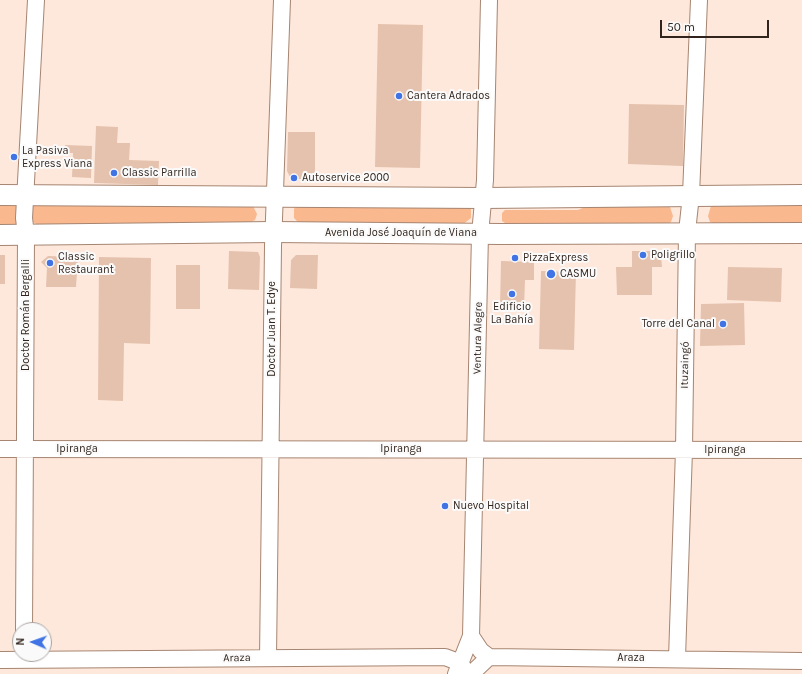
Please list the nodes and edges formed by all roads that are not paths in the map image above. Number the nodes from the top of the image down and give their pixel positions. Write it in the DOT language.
graph roads {
  1 [pos="36,0"];
  2 [pos="282,0"];
  3 [pos="489,0"];
  4 [pos="699,0"];
  5 [pos="24,195"];
  6 [pos="691,195"];
  7 [pos="802,195"];
  8 [pos="0,196"];
  9 [pos="275,198"];
  10 [pos="483,198"];
  11 [pos="273,232"];
  12 [pos="687,232"];
  13 [pos="802,233"];
  14 [pos="480,234"];
  15 [pos="0,235"];
  16 [pos="26,235"];
  17 [pos="475,448"];
  18 [pos="0,449"];
  19 [pos="26,449"];
  20 [pos="271,449"];
  21 [pos="684,450"];
  22 [pos="802,450"];
  23 [pos="24,622"];
  24 [pos="471,636"];
  25 [pos="489,656"];
  26 [pos="52,657"];
  27 [pos="12,658"];
  28 [pos="268,658"];
  29 [pos="677,658"];
  30 [pos="0,660"];
  31 [pos="802,661"];
  32 [pos="463,671"];
  1 -- 5 [label="street, Doctor Román Bergalli"];
  2 -- 9 [label="street, Doctor Juan T. Edye"];
  3 -- 10 [label="street, Ventura Alegre"];
  4 -- 6 [label="street, Ituzaingó"];
  5 -- 8 [label="main road"];
  5 -- 9 [label="main road"];
  5 -- 16 [label="street, Doctor Román Bergalli"];
  6 -- 7 [label="main road"];
  6 -- 10 [label="main road"];
  6 -- 12 [label="street, Ituzaingó"];
  9 -- 10 [label="main road"];
  9 -- 11 [label="street, Doctor Juan T. Edye"];
  10 -- 14 [label="street, Ventura Alegre"];
  11 -- 14 [label="main road, Avenida José Joaquín de Viana"];
  11 -- 16 [label="main road, Avenida José Joaquín de Viana"];
  11 -- 20 [label="street, Doctor Juan T. Edye"];
  12 -- 13 [label="main road, Avenida José Joaquín de Viana"];
  12 -- 14 [label="main road, Avenida José Joaquín de Viana"];
  12 -- 21 [label="street, Ituzaingó"];
  14 -- 17 [label="street, Ventura Alegre"];
  15 -- 16 [label="main road, Avenida José Joaquín de Viana"];
  16 -- 19 [label="street, Doctor Román Bergalli"];
  17 -- 20 [label="street, Ipiranga"];
  17 -- 21 [label="street, Ipiranga"];
  17 -- 24 [label="street, Ventura Alegre"];
  18 -- 19 [label="street, Ipiranga"];
  19 -- 20 [label="street, Ipiranga"];
  19 -- 23 [label="street, Doctor Román Bergalli"];
  20 -- 28 [label="street, Doctor Juan T. Edye"];
  21 -- 22 [label="street, Ipiranga"];
  21 -- 29 [label="street, Ituzaingó"];
  24 -- 25 [label="street"];
  24 -- 32 [label="street, Ventura Alegre"];
  25 -- 29 [label="street, Araza"];
  25 -- 32 [label="street"];
  26 -- 28 [label="street, Araza"];
  27 -- 30 [label="street, Araza"];
  28 -- 32 [label="street, Araza"];
  29 -- 31 [label="street, Araza"];
}
